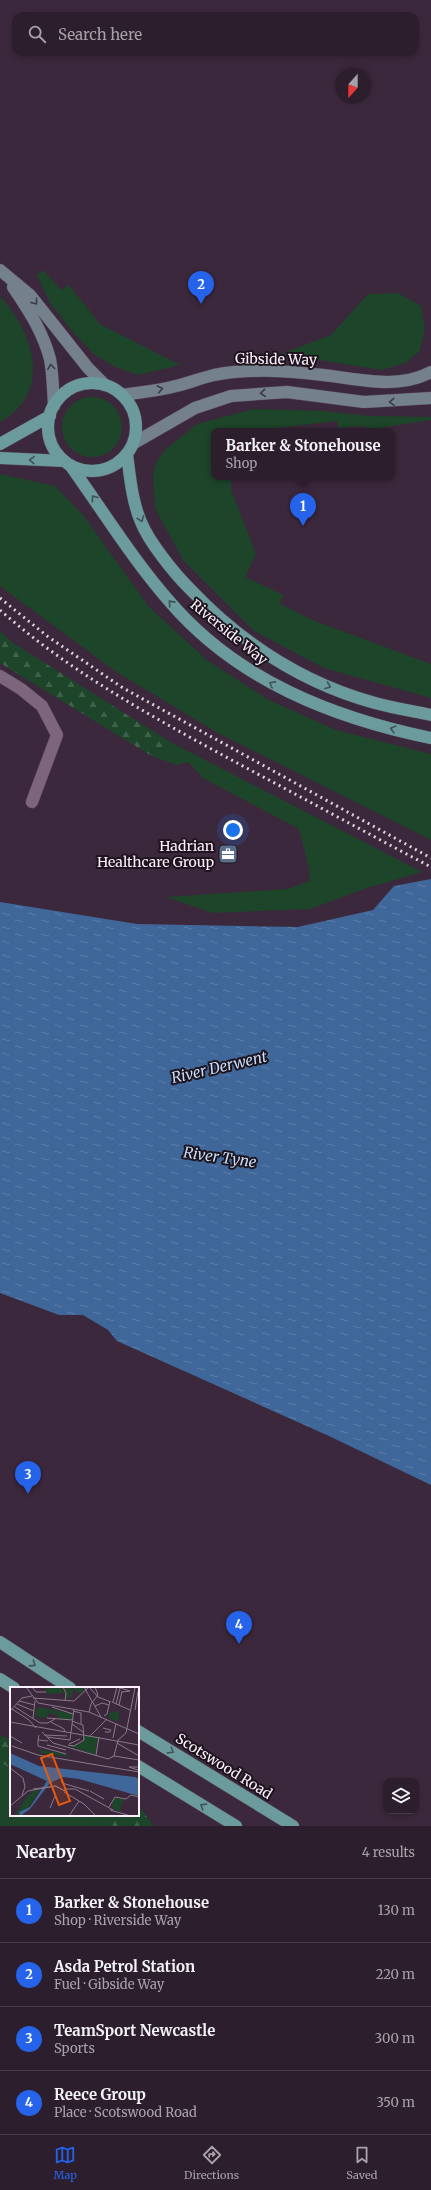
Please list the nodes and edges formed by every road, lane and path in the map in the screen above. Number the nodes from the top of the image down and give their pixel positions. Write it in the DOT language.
graph roads {
  1 [pos="3,273"];
  2 [pos="431,372"];
  3 [pos="105,385"];
  4 [pos="122,395"];
  5 [pos="431,398"];
  6 [pos="52,411"];
  7 [pos="134,443"];
  8 [pos="0,444"];
  9 [pos="127,454"];
  10 [pos="0,458"];
  11 [pos="67,463"];
  12 [pos="0,676"];
  13 [pos="431,714"];
  14 [pos="431,738"];
  15 [pos="32,802"];
  16 [pos="0,1642"];
  17 [pos="0,1679"];
  18 [pos="12,1687"];
  19 [pos="68,1687"];
  20 [pos="139,1732"];
  21 [pos="139,1767"];
  22 [pos="236,1826"];
  23 [pos="293,1826"];
  1 -- 3 [label="street, one-way"];
  6 -- 1 [label="street, one-way"];
  4 -- 2 [label="street, Gibside Way, one-way"];
  3 -- 4 [label="main road"];
  3 -- 6 [label="main road"];
  4 -- 7 [label="main road"];
  5 -- 7 [label="street, one-way"];
  6 -- 8 [label="main road"];
  6 -- 11 [label="main road"];
  7 -- 9 [label="main road"];
  9 -- 11 [label="main road"];
  9 -- 13 [label="main road, Riverside Way, one-way"];
  11 -- 10 [label="main road, one-way"];
  14 -- 11 [label="main road, Riverside Way, one-way"];
  12 -- 15 [label="street"];
  16 -- 19 [label="main road, one-way"];
  17 -- 18 [label="main road"];
  20 -- 23 [label="main road, Scotswood Road, one-way"];
  22 -- 21 [label="main road, one-way"];
}
